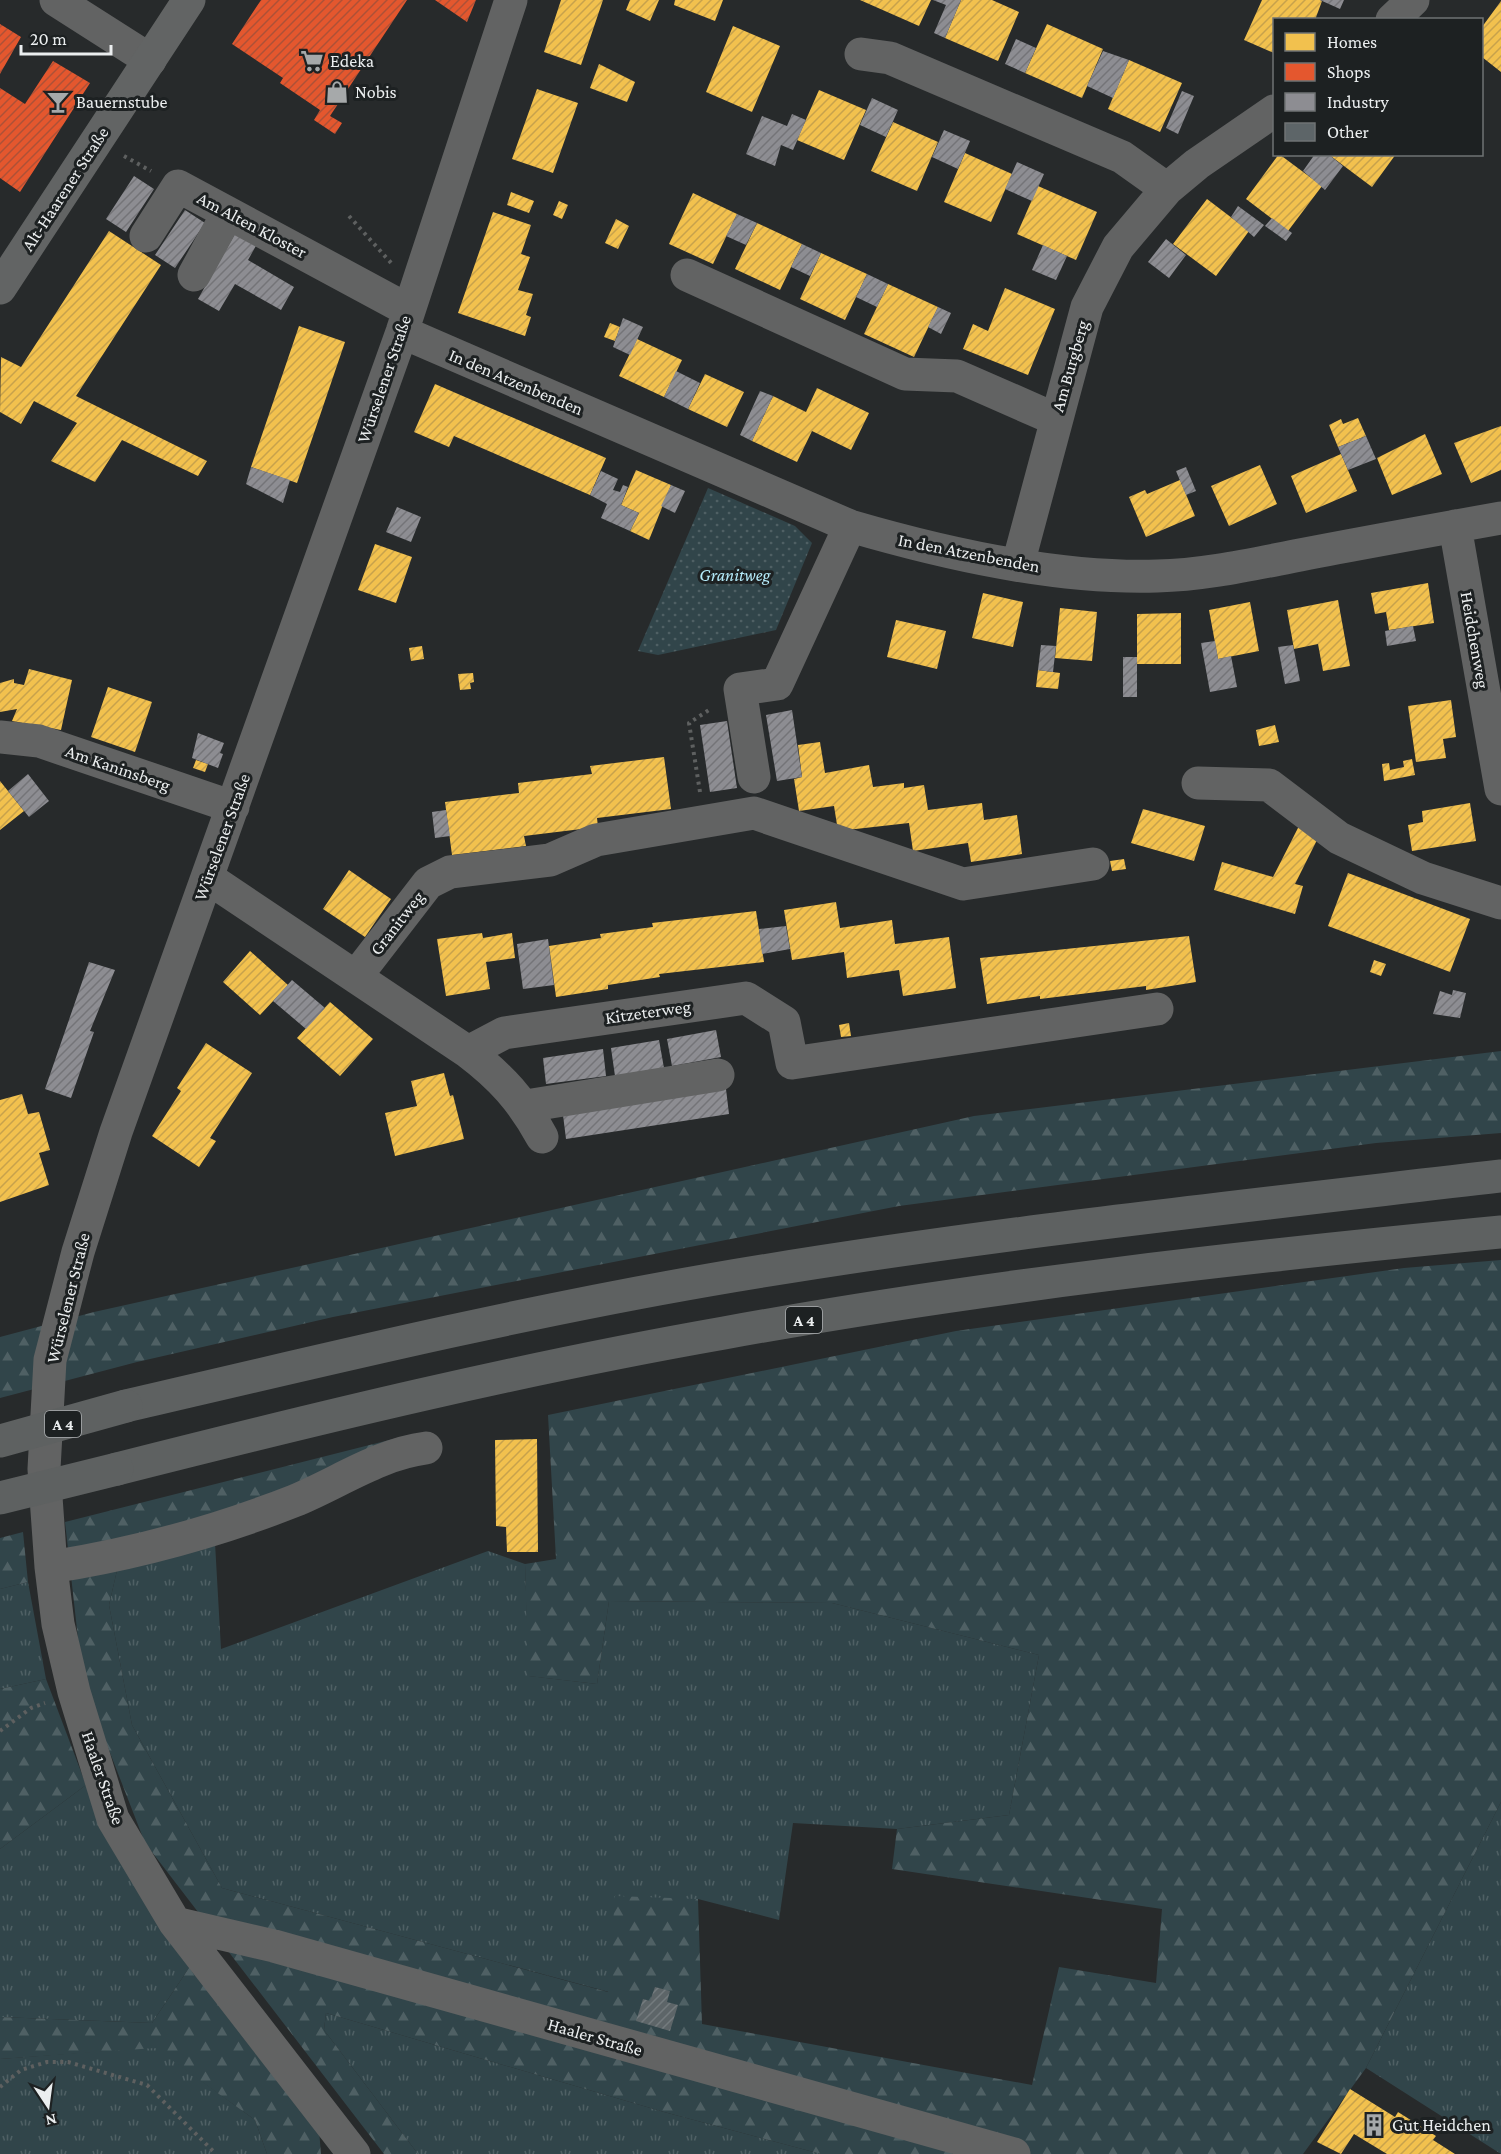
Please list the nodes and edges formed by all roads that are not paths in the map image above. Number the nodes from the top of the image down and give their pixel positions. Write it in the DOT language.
graph roads {
  1 [pos="56,0"];
  2 [pos="189,0"];
  3 [pos="512,0"];
  4 [pos="1413,0"];
  5 [pos="1394,18"];
  6 [pos="861,54"];
  7 [pos="150,60"];
  8 [pos="1273,112"];
  9 [pos="1167,189"];
  10 [pos="228,213"];
  11 [pos="146,236"];
  12 [pos="194,275"];
  13 [pos="687,275"];
  14 [pos="0,288"];
  15 [pos="405,321"];
  16 [pos="1055,418"];
  17 [pos="1501,518"];
  18 [pos="850,526"];
  19 [pos="1455,526"];
  20 [pos="1018,564"];
  21 [pos="0,737"];
  22 [pos="754,777"];
  23 [pos="1198,783"];
  24 [pos="1501,789"];
  25 [pos="233,807"];
  26 [pos="1094,864"];
  27 [pos="208,878"];
  28 [pos="1501,903"];
  29 [pos="357,975"];
  30 [pos="1157,1009"];
  31 [pos="468,1052"];
  32 [pos="718,1075"];
  33 [pos="526,1106"];
  34 [pos="542,1137"];
  35 [pos="1501,1176"];
  36 [pos="1501,1232"];
  37 [pos="0,1441"];
  38 [pos="426,1448"];
  39 [pos="0,1498"];
  40 [pos="51,1568"];
  41 [pos="74,1692"];
  42 [pos="175,1923"];
  43 [pos="354,2154"];
  44 [pos="1014,2154"];
  1 -- 7 [label="street"];
  2 -- 7 [label="main road, Alt-Haarener Straße"];
  3 -- 15 [label="street, Würselener Straße"];
  4 -- 5 [label="street"];
  6 -- 9 [label="street"];
  7 -- 14 [label="main road, Alt-Haarener Straße"];
  8 -- 9 [label="street, Am Burgberg"];
  9 -- 16 [label="street, Am Burgberg"];
  10 -- 11 [label="street, Am Alten Kloster"];
  10 -- 12 [label="street"];
  10 -- 15 [label="street, Am Alten Kloster"];
  13 -- 16 [label="street"];
  15 -- 18 [label="street, In den Atzenbenden"];
  15 -- 25 [label="street, Würselener Straße"];
  16 -- 20 [label="street, Am Burgberg"];
  17 -- 19 [label="street, In den Atzenbenden"];
  18 -- 20 [label="street, In den Atzenbenden"];
  18 -- 22 [label="street"];
  19 -- 20 [label="street, In den Atzenbenden"];
  19 -- 24 [label="street, Heidchenweg"];
  21 -- 25 [label="street, Am Kaninsberg"];
  23 -- 28 [label="street"];
  25 -- 27 [label="street, Würselener Straße"];
  26 -- 29 [label="street, Granitweg"];
  27 -- 29 [label="street"];
  27 -- 40 [label="street, Würselener Straße"];
  29 -- 31 [label="street"];
  30 -- 31 [label="street, Kitzeterweg"];
  31 -- 33 [label="street"];
  32 -- 33 [label="street"];
  33 -- 34 [label="street"];
  35 -- 37 [label="highway, A 4, bridge"];
  36 -- 39 [label="highway, A 4, bridge"];
  38 -- 40 [label="street"];
  40 -- 41 [label="street, Würselener Straße"];
  41 -- 42 [label="street, Haaler Straße"];
  42 -- 43 [label="street, Haaler Straße"];
  42 -- 44 [label="street, Haaler Straße"];
}
